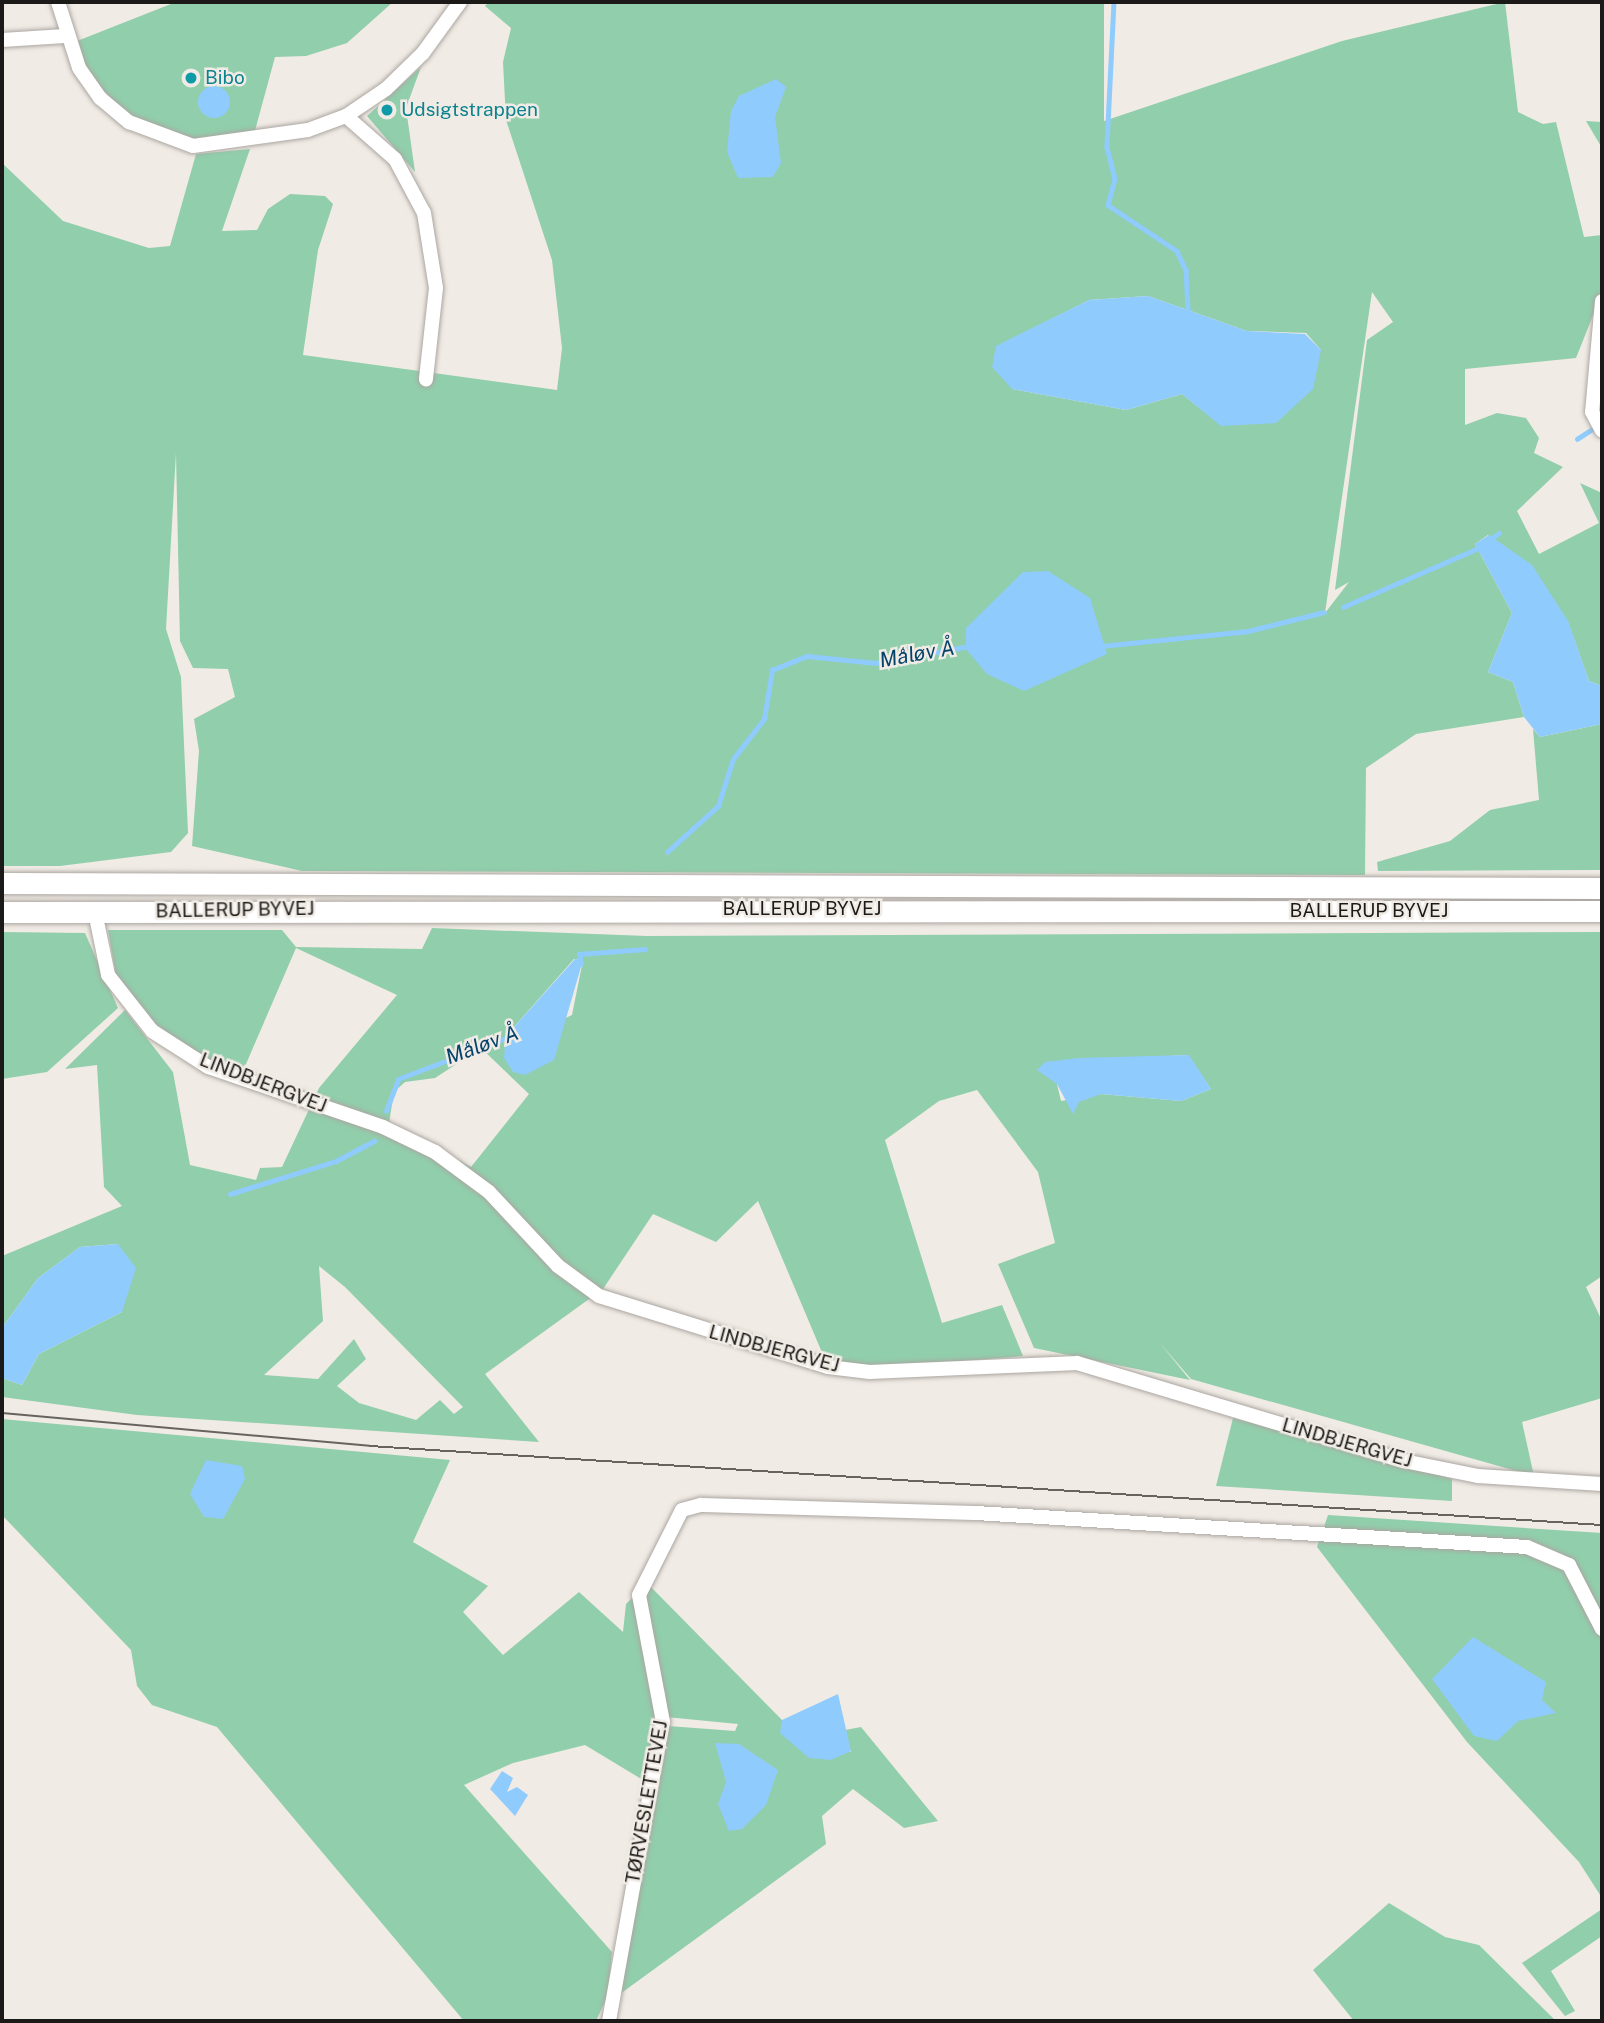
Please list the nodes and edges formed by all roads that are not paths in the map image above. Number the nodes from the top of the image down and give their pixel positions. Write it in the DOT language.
graph roads {
  1 [pos="58,2"];
  2 [pos="460,2"];
  3 [pos="65,36"];
  4 [pos="2,40"];
  5 [pos="346,116"];
  6 [pos="1602,301"];
  7 [pos="426,379"];
  8 [pos="1602,431"];
  9 [pos="2,883"];
  10 [pos="1602,888"];
  11 [pos="1602,911"];
  12 [pos="2,912"];
  13 [pos="95,912"];
  14 [pos="1602,1484"];
  15 [pos="1602,1629"];
  16 [pos="608,2021"];
  1 -- 3 [label="street"];
  2 -- 5 [label="street"];
  3 -- 4 [label="street"];
  3 -- 5 [label="street"];
  5 -- 7 [label="street"];
  6 -- 8 [label="street"];
  9 -- 10 [label="main road, BALLERUP BYVEJ"];
  11 -- 13 [label="main road, BALLERUP BYVEJ"];
  12 -- 13 [label="main road, BALLERUP BYVEJ"];
  13 -- 14 [label="street, LINDBJERGVEJ"];
  15 -- 16 [label="street, TØRVESLETTEVEJ"];
}
